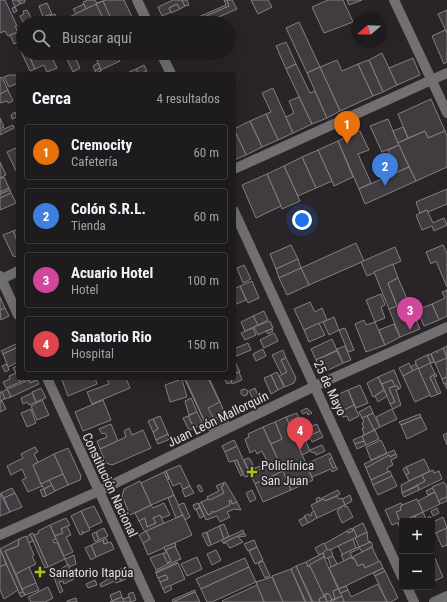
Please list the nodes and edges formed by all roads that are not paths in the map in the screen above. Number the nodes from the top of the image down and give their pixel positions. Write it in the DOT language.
graph roads {
  1 [pos="137,0"];
  2 [pos="394,0"];
  3 [pos="145,16"];
  4 [pos="165,60"];
  5 [pos="170,72"];
  6 [pos="447,73"];
  7 [pos="432,79"];
  8 [pos="447,113"];
  9 [pos="236,169"];
  10 [pos="236,215"];
  11 [pos="16,272"];
  12 [pos="0,278"];
  13 [pos="16,311"];
  14 [pos="447,327"];
  15 [pos="48,380"];
  16 [pos="315,386"];
  17 [pos="99,491"];
  18 [pos="0,535"];
  19 [pos="399,569"];
  20 [pos="408,590"];
  21 [pos="447,596"];
  22 [pos="150,602"];
  23 [pos="414,602"];
  24 [pos="434,602"];
  1 -- 3 [label="street"];
  2 -- 7 [label="street"];
  4 -- 5 [label="street"];
  6 -- 7 [label="street"];
  7 -- 8 [label="street"];
  7 -- 9 [label="street"];
  10 -- 16 [label="street, 25 de Mayo"];
  11 -- 12 [label="street"];
  12 -- 13 [label="street"];
  14 -- 16 [label="street, Juan León Mallorquín"];
  15 -- 17 [label="street, Constitución Nacional"];
  16 -- 17 [label="street, Juan León Mallorquín"];
  16 -- 19 [label="street, 25 de Mayo"];
  17 -- 18 [label="street, Juan León Mallorquín"];
  17 -- 22 [label="street, Constitución Nacional"];
  20 -- 23 [label="street"];
  21 -- 24 [label="street"];
}
